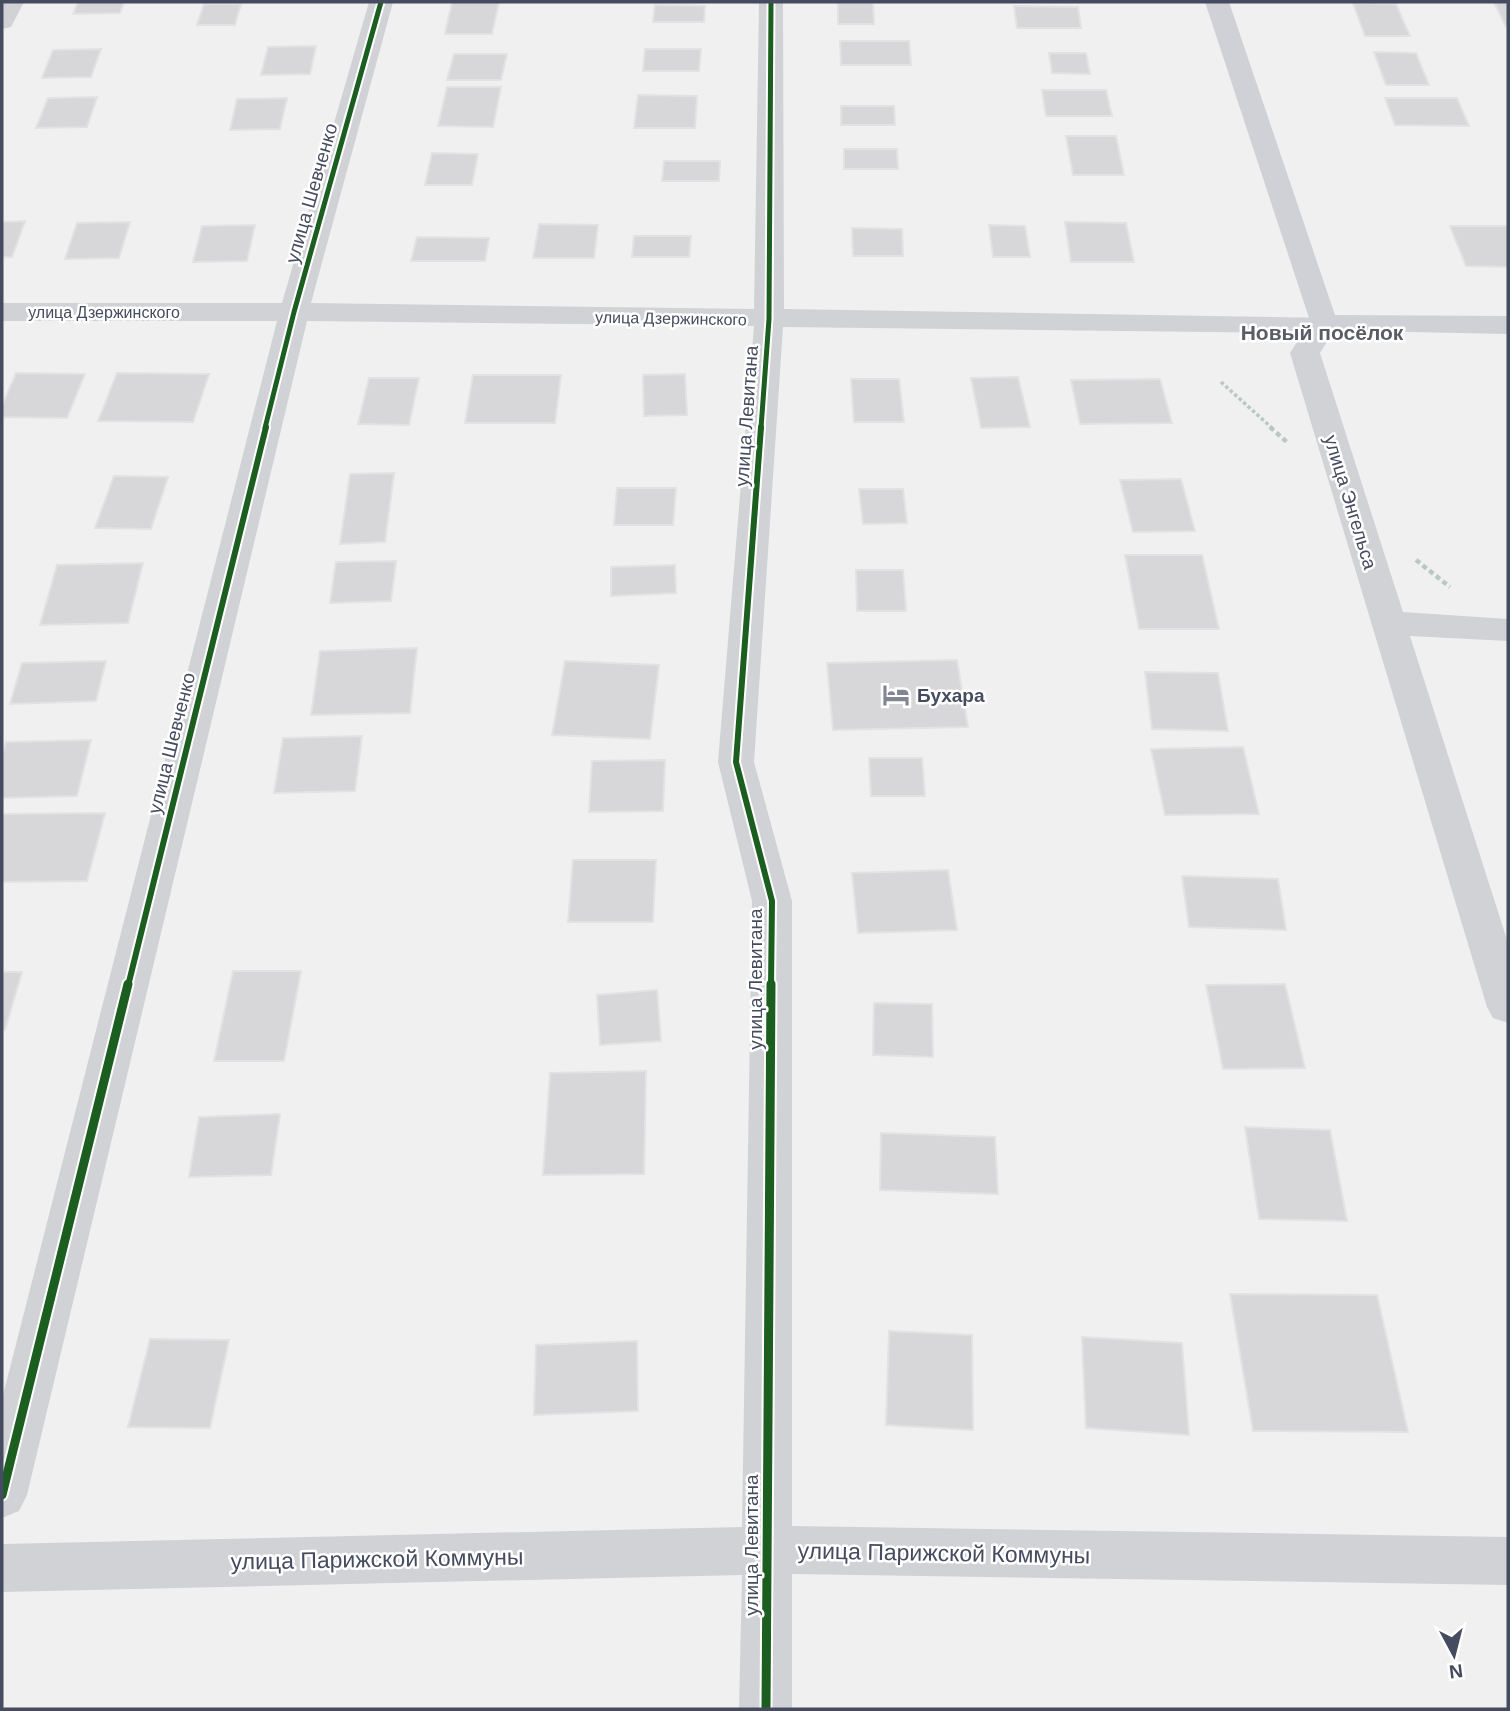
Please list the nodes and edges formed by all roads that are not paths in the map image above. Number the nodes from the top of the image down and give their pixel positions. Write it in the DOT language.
graph roads {
  1 [pos="12,2"];
  2 [pos="381,2"];
  3 [pos="771,2"];
  4 [pos="1217,2"];
  5 [pos="2,22"];
  6 [pos="2,312"];
  7 [pos="294,312"];
  8 [pos="769,319"];
  9 [pos="1323,324"];
  10 [pos="1508,325"];
  11 [pos="1389,623"];
  12 [pos="1508,630"];
  13 [pos="1499,944"];
  14 [pos="1508,1007"];
  15 [pos="2,1495"];
  16 [pos="767,1550"];
  17 [pos="1508,1561"];
  18 [pos="2,1568"];
  19 [pos="766,1709"];
  1 -- 5 [label="street"];
  2 -- 7 [label="street, улица Шевченко"];
  3 -- 8 [label="street, улица Левитана"];
  4 -- 9 [label="street"];
  6 -- 7 [label="street, улица Дзержинского"];
  7 -- 8 [label="street, улица Дзержинского"];
  7 -- 15 [label="street, улица Шевченко"];
  8 -- 9 [label="street, улица Дзержинского"];
  8 -- 16 [label="street, улица Левитана"];
  9 -- 10 [label="street, улица Дзержинского"];
  9 -- 11 [label="street, улица Энгельса"];
  11 -- 12 [label="street"];
  11 -- 13 [label="street, улица Энгельса"];
  13 -- 14 [label="street, улица Энгельса"];
  16 -- 17 [label="street, улица Парижской Коммуны"];
  16 -- 18 [label="street, улица Парижской Коммуны"];
  16 -- 19 [label="street, улица Левитана"];
}
